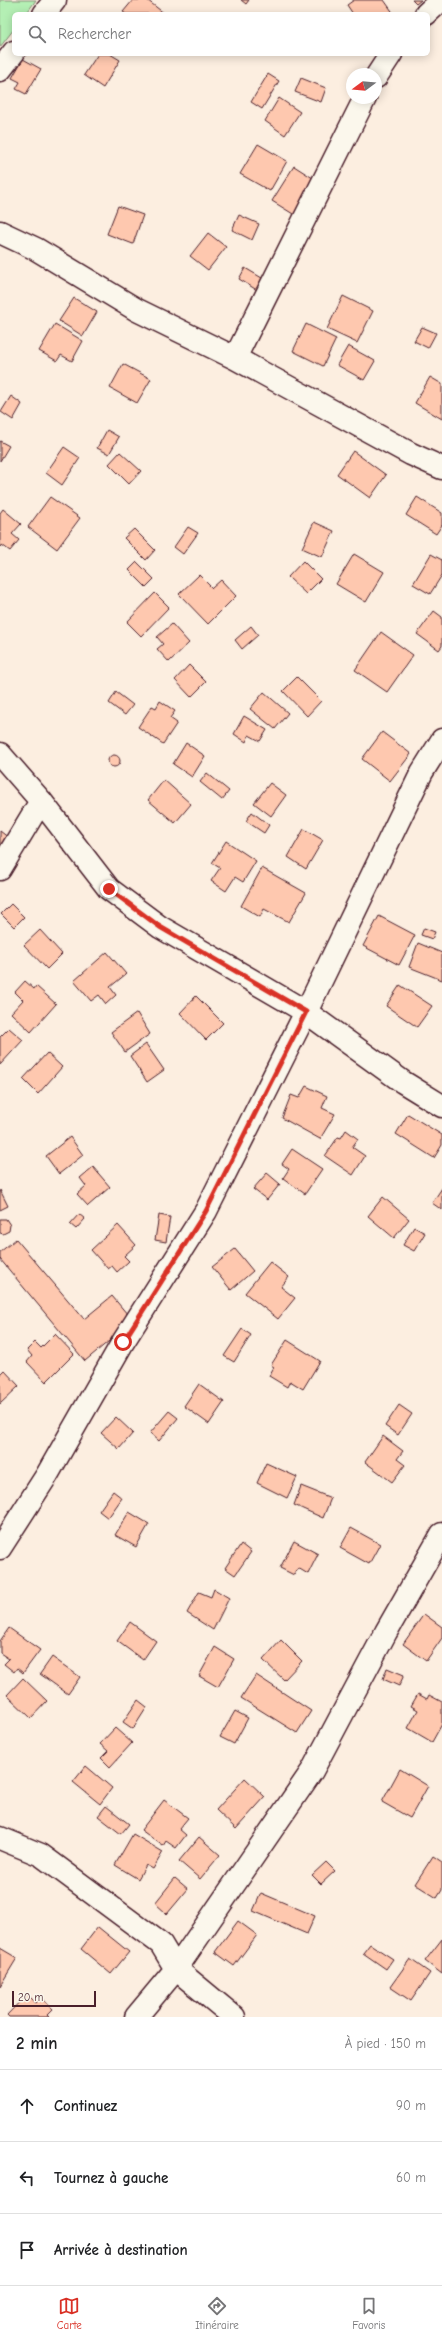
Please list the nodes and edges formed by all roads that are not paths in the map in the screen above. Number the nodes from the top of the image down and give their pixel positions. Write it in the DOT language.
graph roads {
  1 [pos="55,0"];
  2 [pos="441,0"];
  3 [pos="46,12"];
  4 [pos="428,12"];
  5 [pos="12,55"];
  6 [pos="390,56"];
  7 [pos="381,68"];
  8 [pos="0,70"];
  9 [pos="362,104"];
  10 [pos="0,232"];
  11 [pos="235,358"];
  12 [pos="442,468"];
  13 [pos="442,740"];
  14 [pos="0,754"];
  15 [pos="41,801"];
  16 [pos="0,869"];
  17 [pos="306,1012"];
  18 [pos="442,1106"];
  19 [pos="442,1534"];
  20 [pos="0,1548"];
  21 [pos="0,1838"];
  22 [pos="176,1969"];
  23 [pos="136,2017"];
  24 [pos="234,2017"];
  1 -- 3 [label="street"];
  2 -- 4 [label="street"];
  5 -- 8 [label="street"];
  6 -- 7 [label="street"];
  9 -- 11 [label="street"];
  10 -- 11 [label="street"];
  11 -- 12 [label="street"];
  13 -- 17 [label="street"];
  14 -- 15 [label="street"];
  15 -- 16 [label="street"];
  15 -- 17 [label="street"];
  17 -- 18 [label="street"];
  17 -- 20 [label="street"];
  19 -- 22 [label="street"];
  21 -- 22 [label="street"];
  22 -- 23 [label="street"];
  22 -- 24 [label="street"];
}
